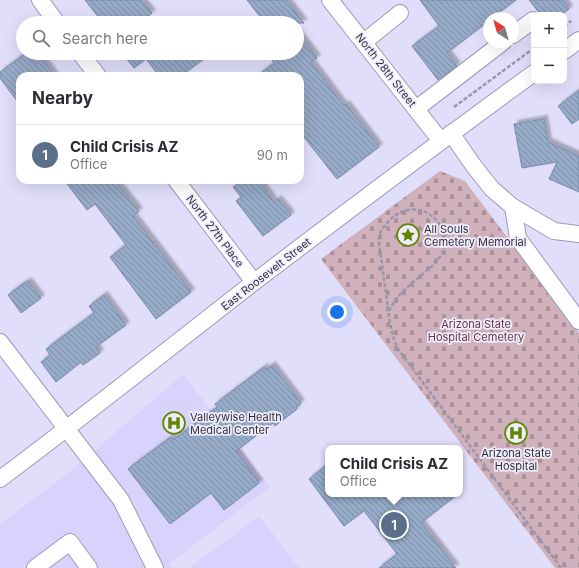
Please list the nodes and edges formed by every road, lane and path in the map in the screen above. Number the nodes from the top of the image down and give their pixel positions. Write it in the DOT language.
graph roads {
  1 [pos="40,0"];
  2 [pos="330,0"];
  3 [pos="400,13"];
  4 [pos="52,16"];
  5 [pos="571,20"];
  6 [pos="531,22"];
  7 [pos="567,23"];
  8 [pos="519,30"];
  9 [pos="579,40"];
  10 [pos="364,42"];
  11 [pos="496,48"];
  12 [pos="567,49"];
  13 [pos="531,50"];
  14 [pos="85,60"];
  15 [pos="95,72"];
  16 [pos="531,75"];
  17 [pos="454,107"];
  18 [pos="416,109"];
  19 [pos="446,137"];
  20 [pos="179,184"];
  21 [pos="513,207"];
  22 [pos="579,234"];
  23 [pos="254,282"];
  24 [pos="389,311"];
  25 [pos="579,321"];
  26 [pos="0,342"];
  27 [pos="66,429"];
  28 [pos="0,479"];
  29 [pos="36,568"];
  30 [pos="90,568"];
  31 [pos="155,568"];
  32 [pos="561,568"];
  1 -- 4 [label="street"];
  2 -- 10 [label="street, North 28th Street"];
  3 -- 10 [label="street"];
  5 -- 7 [label="path"];
  6 -- 8 [label="street"];
  9 -- 12 [label="street"];
  10 -- 18 [label="street, North 28th Street"];
  11 -- 18 [label="street"];
  13 -- 17 [label="path"];
  14 -- 15 [label="street"];
  16 -- 19 [label="street, East Roosevelt Street"];
  18 -- 19 [label="street, North 28th Street"];
  19 -- 21 [label="street, North 28th Street"];
  19 -- 23 [label="street, East Roosevelt Street"];
  20 -- 23 [label="street, North 27th Place"];
  21 -- 22 [label="street, North 28th Street"];
  21 -- 25 [label="street"];
  23 -- 27 [label="street, East Roosevelt Street"];
  24 -- 24 [label="path"];
  24 -- 32 [label="path"];
  26 -- 27 [label="street"];
  27 -- 28 [label="street, East Roosevelt Street"];
  27 -- 31 [label="street"];
  29 -- 30 [label="street"];
}
